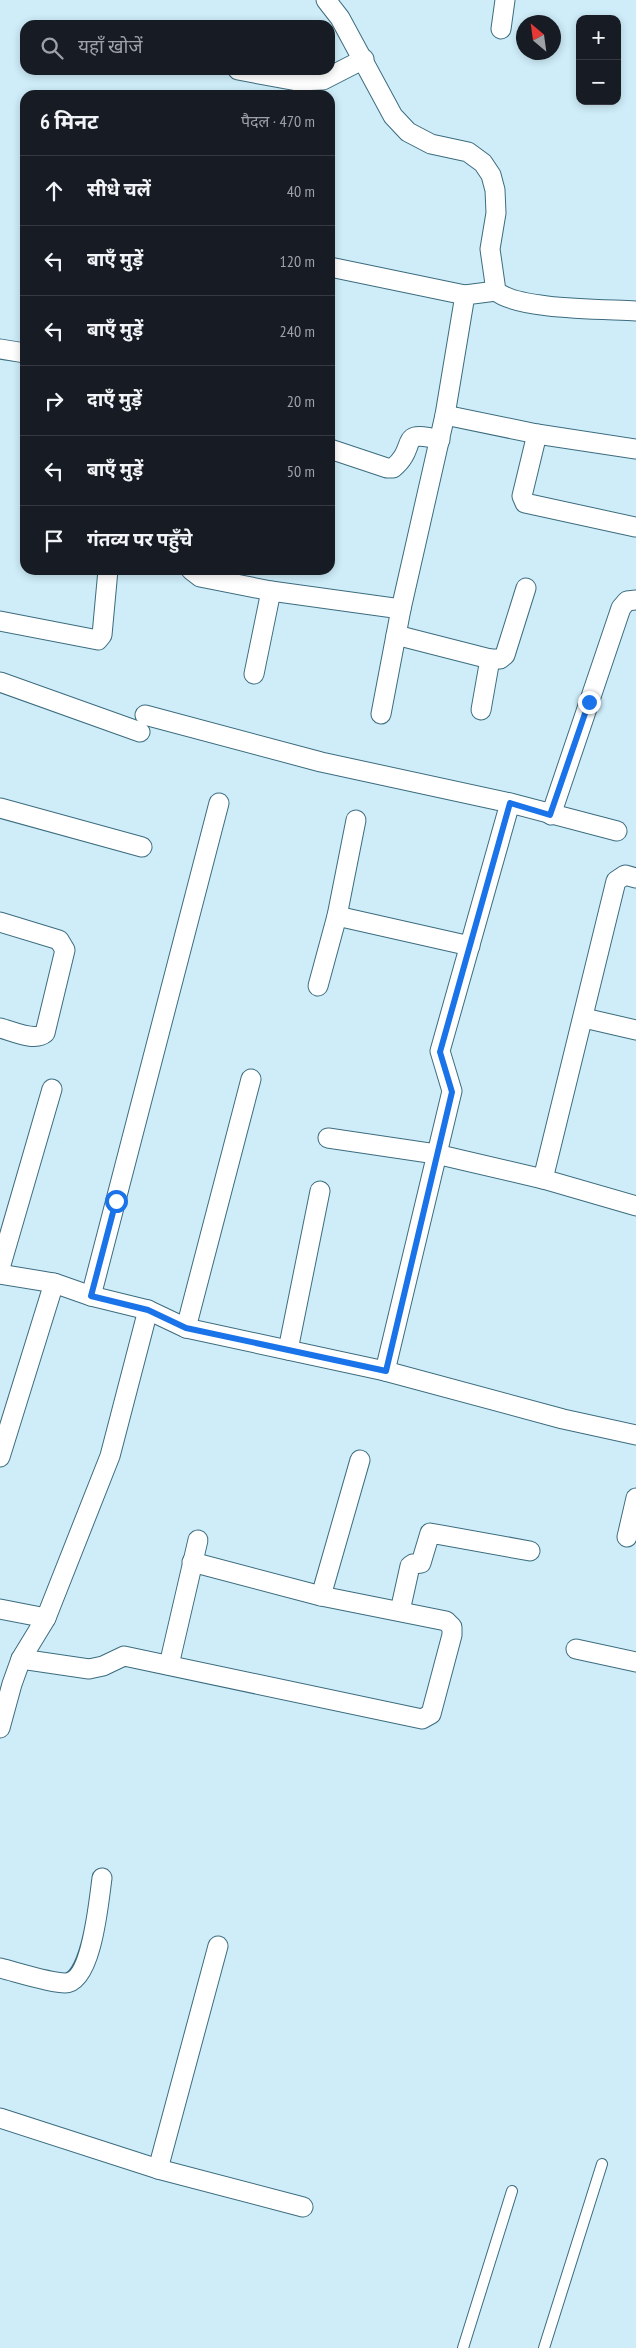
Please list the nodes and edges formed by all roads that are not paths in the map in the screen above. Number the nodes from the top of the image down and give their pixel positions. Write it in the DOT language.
graph roads {
  1 [pos="326,0"];
  2 [pos="505,0"];
  3 [pos="501,29"];
  4 [pos="364,59"];
  5 [pos="335,74"];
  6 [pos="265,75"];
  7 [pos="334,75"];
  8 [pos="335,267"];
  9 [pos="496,291"];
  10 [pos="465,295"];
  11 [pos="636,311"];
  12 [pos="0,349"];
  13 [pos="20,352"];
  14 [pos="445,415"];
  15 [pos="537,434"];
  16 [pos="440,440"];
  17 [pos="636,449"];
  18 [pos="335,451"];
  19 [pos="635,528"];
  20 [pos="108,575"];
  21 [pos="197,575"];
  22 [pos="526,588"];
  23 [pos="271,591"];
  24 [pos="636,600"];
  25 [pos="401,610"];
  26 [pos="0,621"];
  27 [pos="396,635"];
  28 [pos="490,658"];
  29 [pos="254,674"];
  30 [pos="0,682"];
  31 [pos="481,710"];
  32 [pos="381,714"];
  33 [pos="219,803"];
  34 [pos="510,803"];
  35 [pos="0,808"];
  36 [pos="550,815"];
  37 [pos="356,820"];
  38 [pos="617,831"];
  39 [pos="142,847"];
  40 [pos="636,878"];
  41 [pos="337,916"];
  42 [pos="0,922"];
  43 [pos="470,946"];
  44 [pos="318,986"];
  45 [pos="584,1018"];
  46 [pos="0,1028"];
  47 [pos="636,1030"];
  48 [pos="251,1079"];
  49 [pos="52,1089"];
  50 [pos="328,1138"];
  51 [pos="436,1154"];
  52 [pos="543,1179"];
  53 [pos="320,1191"];
  54 [pos="636,1206"];
  55 [pos="0,1268"];
  56 [pos="0,1274"];
  57 [pos="54,1283"];
  58 [pos="91,1296"];
  59 [pos="148,1310"];
  60 [pos="186,1328"];
  61 [pos="288,1350"];
  62 [pos="386,1371"];
  63 [pos="636,1435"];
  64 [pos="0,1457"];
  65 [pos="360,1460"];
  66 [pos="636,1498"];
  67 [pos="627,1537"];
  68 [pos="198,1540"];
  69 [pos="530,1551"];
  70 [pos="192,1562"];
  71 [pos="321,1596"];
  72 [pos="0,1608"];
  73 [pos="400,1611"];
  74 [pos="46,1618"];
  75 [pos="576,1648"];
  76 [pos="21,1659"];
  77 [pos="636,1662"];
  78 [pos="169,1665"];
  79 [pos="0,1728"];
  80 [pos="102,1878"];
  81 [pos="218,1946"];
  82 [pos="0,1968"];
  83 [pos="0,2118"];
  84 [pos="602,2164"];
  85 [pos="158,2169"];
  86 [pos="512,2191"];
  87 [pos="303,2207"];
  88 [pos="463,2348"];
  89 [pos="544,2348"];
  1 -- 4 [label="street"];
  2 -- 3 [label="street"];
  4 -- 5 [label="street"];
  4 -- 9 [label="street"];
  6 -- 7 [label="street"];
  8 -- 10 [label="street"];
  9 -- 10 [label="street"];
  9 -- 11 [label="street"];
  10 -- 14 [label="street"];
  12 -- 13 [label="street"];
  14 -- 15 [label="street"];
  14 -- 16 [label="street"];
  15 -- 17 [label="street"];
  15 -- 19 [label="street"];
  16 -- 18 [label="street"];
  16 -- 25 [label="street"];
  20 -- 26 [label="street"];
  21 -- 23 [label="street"];
  22 -- 28 [label="street"];
  23 -- 25 [label="street"];
  23 -- 29 [label="street"];
  24 -- 36 [label="street"];
  25 -- 27 [label="street"];
  27 -- 28 [label="street"];
  27 -- 32 [label="street"];
  28 -- 31 [label="street"];
  30 -- 34 [label="street"];
  33 -- 58 [label="street"];
  34 -- 36 [label="street"];
  34 -- 43 [label="street"];
  35 -- 39 [label="street"];
  36 -- 38 [label="street"];
  37 -- 41 [label="street"];
  40 -- 45 [label="street"];
  41 -- 43 [label="street"];
  41 -- 44 [label="street"];
  42 -- 46 [label="street"];
  43 -- 51 [label="street"];
  45 -- 47 [label="street"];
  45 -- 52 [label="street"];
  48 -- 60 [label="street"];
  49 -- 55 [label="street"];
  50 -- 51 [label="street"];
  51 -- 52 [label="street"];
  51 -- 62 [label="street"];
  52 -- 54 [label="street"];
  53 -- 61 [label="street"];
  56 -- 57 [label="street"];
  57 -- 58 [label="street"];
  57 -- 64 [label="street"];
  58 -- 59 [label="street"];
  59 -- 60 [label="street"];
  59 -- 74 [label="street"];
  60 -- 61 [label="street"];
  61 -- 62 [label="street"];
  62 -- 63 [label="street"];
  65 -- 71 [label="street"];
  66 -- 67 [label="street"];
  68 -- 70 [label="street"];
  69 -- 73 [label="street"];
  70 -- 71 [label="street"];
  70 -- 78 [label="street"];
  71 -- 73 [label="street"];
  72 -- 74 [label="street"];
  73 -- 78 [label="street"];
  74 -- 76 [label="street"];
  75 -- 77 [label="street"];
  76 -- 78 [label="street"];
  76 -- 79 [label="street"];
  80 -- 82 [label="street"];
  81 -- 85 [label="street"];
  83 -- 85 [label="street"];
  84 -- 89 [label="lane"];
  85 -- 87 [label="street"];
  86 -- 88 [label="lane"];
}
